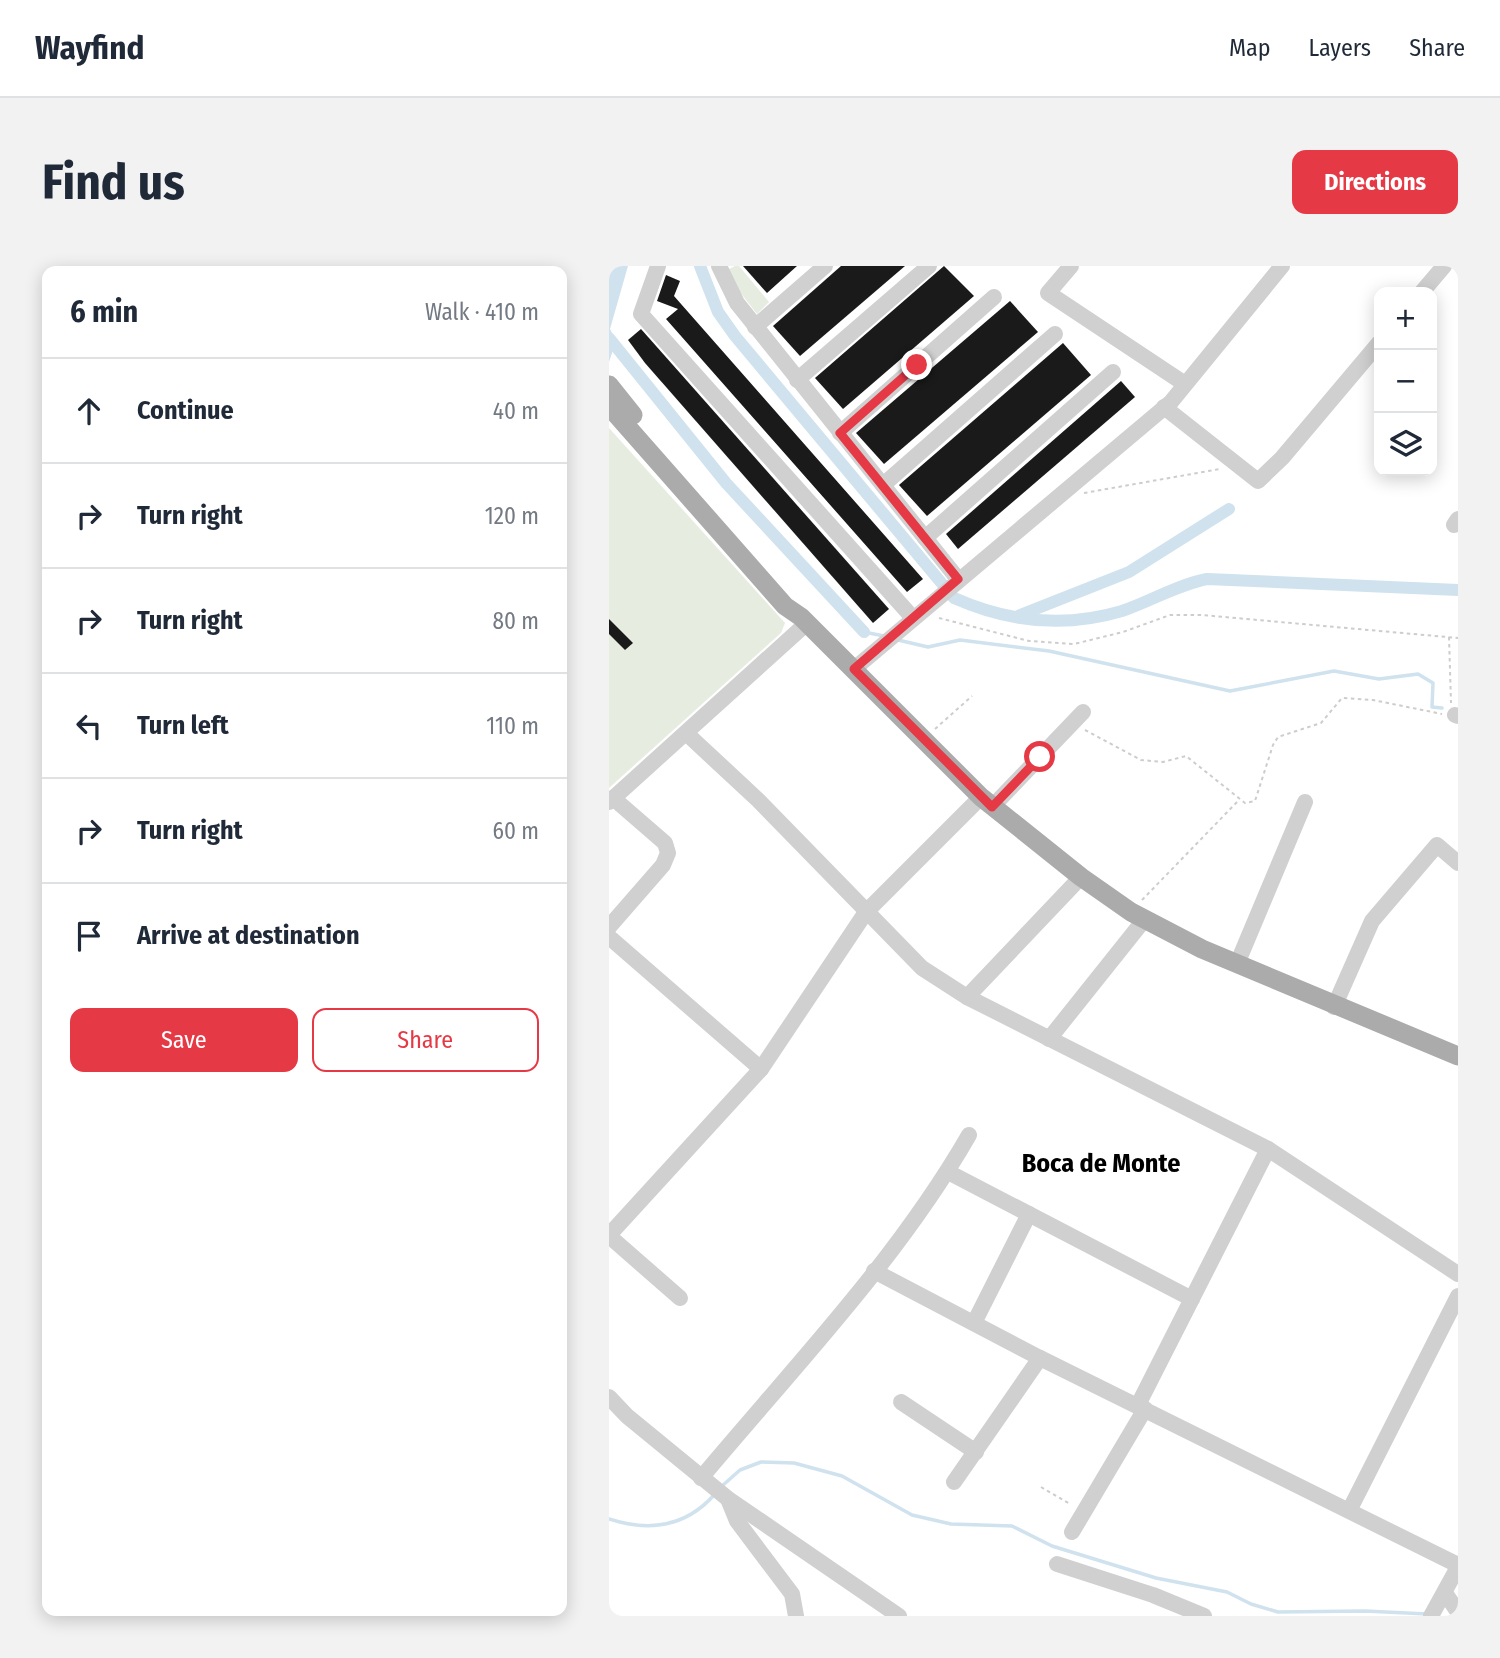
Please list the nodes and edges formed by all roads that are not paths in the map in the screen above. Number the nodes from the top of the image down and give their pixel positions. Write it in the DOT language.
graph roads {
  1 [pos="658,266"];
  2 [pos="825,266"];
  3 [pos="929,266"];
  4 [pos="1071,266"];
  5 [pos="1282,266"];
  6 [pos="1444,266"];
  7 [pos="720,267"];
  8 [pos="1426,287"];
  9 [pos="994,297"];
  10 [pos="755,327"];
  11 [pos="1055,334"];
  12 [pos="1374,349"];
  13 [pos="1113,372"];
  14 [pos="797,380"];
  15 [pos="609,384"];
  16 [pos="1185,384"];
  17 [pos="609,406"];
  18 [pos="1164,407"];
  19 [pos="840,433"];
  20 [pos="883,485"];
  21 [pos="925,538"];
  22 [pos="958,579"];
  23 [pos="921,611"];
  24 [pos="804,620"];
  25 [pos="860,663"];
  26 [pos="1077,717"];
  27 [pos="686,733"];
  28 [pos="611,800"];
  29 [pos="987,802"];
  30 [pos="1304,802"];
  31 [pos="1458,863"];
  32 [pos="1081,877"];
  33 [pos="866,912"];
  34 [pos="1137,916"];
  35 [pos="609,927"];
  36 [pos="609,937"];
  37 [pos="1237,964"];
  38 [pos="967,996"];
  39 [pos="1334,1007"];
  40 [pos="1049,1039"];
  41 [pos="1458,1056"];
  42 [pos="761,1069"];
  43 [pos="969,1135"];
  44 [pos="1268,1149"];
  45 [pos="948,1171"];
  46 [pos="1029,1214"];
  47 [pos="609,1236"];
  48 [pos="874,1271"];
  49 [pos="1458,1274"];
  50 [pos="1458,1296"];
  51 [pos="680,1298"];
  52 [pos="1192,1299"];
  53 [pos="974,1323"];
  54 [pos="1040,1358"];
  55 [pos="609,1397"];
  56 [pos="901,1402"];
  57 [pos="1142,1407"];
  58 [pos="976,1452"];
  59 [pos="954,1482"];
  60 [pos="716,1489"];
  61 [pos="1350,1508"];
  62 [pos="1072,1532"];
  63 [pos="1057,1564"];
  64 [pos="1458,1566"];
  65 [pos="1444,1593"];
  66 [pos="1458,1612"];
  67 [pos="1433,1613"];
  68 [pos="796,1616"];
  69 [pos="899,1616"];
  70 [pos="1204,1616"];
  1 -- 23 [label="street"];
  2 -- 10 [label="street"];
  3 -- 14 [label="street"];
  4 -- 16 [label="street"];
  5 -- 16 [label="street"];
  6 -- 8 [label="street"];
  7 -- 10 [label="street"];
  9 -- 19 [label="street"];
  10 -- 14 [label="street"];
  11 -- 20 [label="street"];
  12 -- 18 [label="street"];
  13 -- 21 [label="street"];
  14 -- 19 [label="street"];
  15 -- 24 [label="main road"];
  16 -- 18 [label="street"];
  17 -- 24 [label="main road"];
  18 -- 22 [label="street"];
  19 -- 20 [label="street"];
  20 -- 21 [label="street"];
  21 -- 22 [label="street"];
  22 -- 23 [label="street"];
  23 -- 25 [label="street"];
  24 -- 25 [label="main road"];
  24 -- 27 [label="street"];
  25 -- 29 [label="main road"];
  26 -- 29 [label="street"];
  27 -- 28 [label="street"];
  27 -- 33 [label="street"];
  28 -- 35 [label="street"];
  29 -- 32 [label="main road"];
  29 -- 33 [label="street"];
  30 -- 37 [label="street"];
  31 -- 39 [label="street"];
  32 -- 34 [label="main road"];
  32 -- 38 [label="street"];
  33 -- 38 [label="street"];
  33 -- 42 [label="street"];
  34 -- 37 [label="main road"];
  34 -- 40 [label="street"];
  36 -- 42 [label="street"];
  37 -- 39 [label="main road"];
  38 -- 40 [label="street"];
  39 -- 41 [label="main road"];
  40 -- 44 [label="street"];
  42 -- 47 [label="street"];
  43 -- 45 [label="street"];
  44 -- 49 [label="street"];
  44 -- 52 [label="street"];
  45 -- 46 [label="street"];
  45 -- 48 [label="street"];
  46 -- 52 [label="street"];
  46 -- 53 [label="street"];
  47 -- 51 [label="street"];
  48 -- 53 [label="street"];
  48 -- 60 [label="street"];
  50 -- 61 [label="street"];
  52 -- 57 [label="street"];
  53 -- 54 [label="street"];
  54 -- 57 [label="street"];
  54 -- 58 [label="street"];
  55 -- 60 [label="street"];
  56 -- 58 [label="street"];
  57 -- 61 [label="street"];
  57 -- 62 [label="street"];
  58 -- 59 [label="street"];
  60 -- 68 [label="street"];
  60 -- 69 [label="street"];
  61 -- 64 [label="street"];
  63 -- 70 [label="street"];
  64 -- 65 [label="street"];
  65 -- 66 [label="street"];
  65 -- 67 [label="street"];
}
